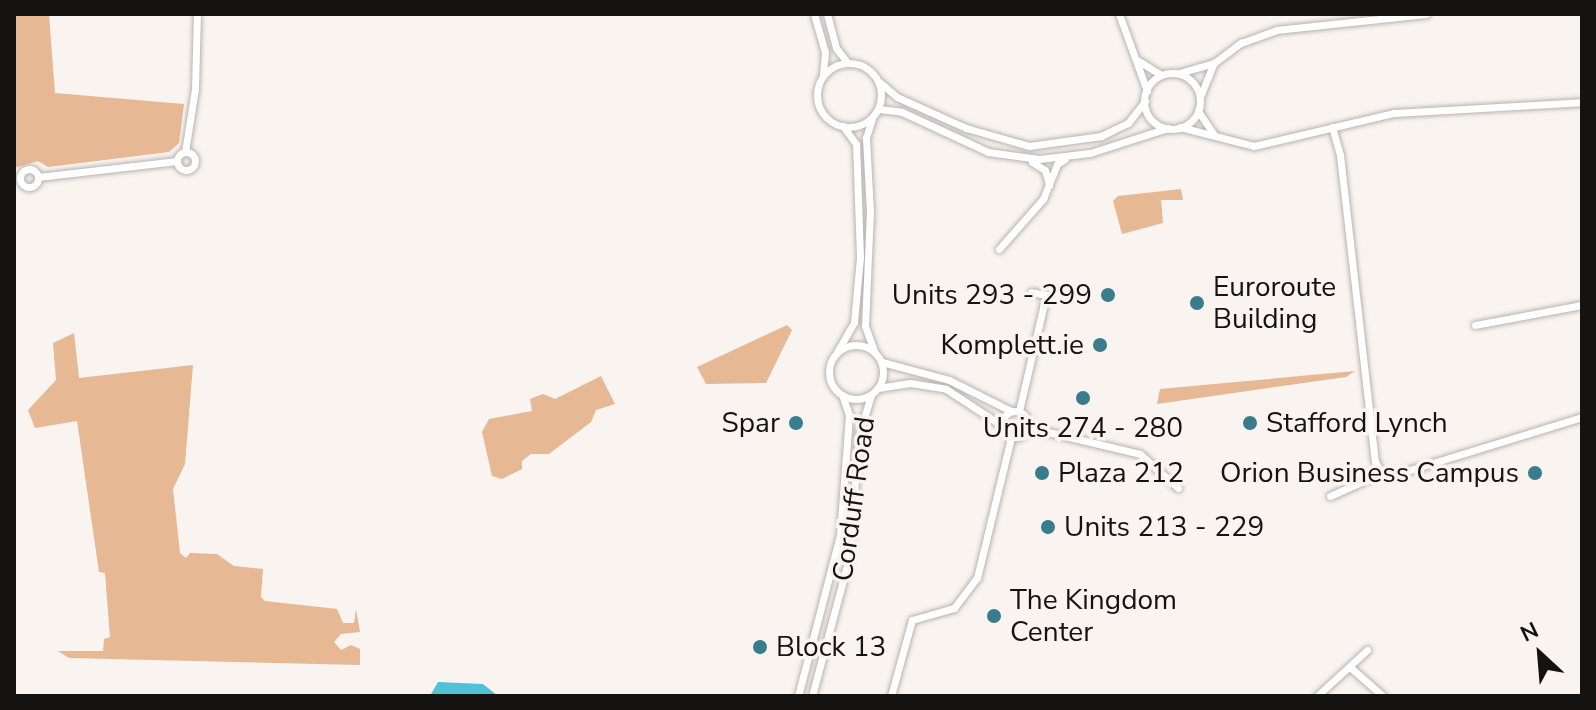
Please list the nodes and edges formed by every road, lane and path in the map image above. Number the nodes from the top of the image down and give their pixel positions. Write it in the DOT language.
graph roads {
  1 [pos="197,14"];
  2 [pos="814,14"];
  3 [pos="827,14"];
  4 [pos="1119,14"];
  5 [pos="1426,14"];
  6 [pos="1135,58"];
  7 [pos="850,63"];
  8 [pos="1214,63"];
  9 [pos="1179,73"];
  10 [pos="1161,75"];
  11 [pos="823,77"];
  12 [pos="878,81"];
  13 [pos="1147,91"];
  14 [pos="1200,97"];
  15 [pos="1145,101"];
  16 [pos="1582,102"];
  17 [pos="879,109"];
  18 [pos="1198,111"];
  19 [pos="872,119"];
  20 [pos="843,126"];
  21 [pos="1180,127"];
  22 [pos="1332,127"];
  23 [pos="1168,128"];
  24 [pos="1216,136"];
  25 [pos="185,152"];
  26 [pos="1016,158"];
  27 [pos="1068,158"];
  28 [pos="177,161"];
  29 [pos="38,177"];
  30 [pos="17,178"];
  31 [pos="1050,187"];
  32 [pos="999,249"];
  33 [pos="1031,292"];
  34 [pos="1582,305"];
  35 [pos="1475,325"];
  36 [pos="874,351"];
  37 [pos="837,352"];
  38 [pos="882,362"];
  39 [pos="878,388"];
  40 [pos="842,395"];
  41 [pos="871,395"];
  42 [pos="1015,411"];
  43 [pos="1582,417"];
  44 [pos="1001,425"];
  45 [pos="1027,427"];
  46 [pos="1011,437"];
  47 [pos="1381,473"];
  48 [pos="1178,488"];
  49 [pos="1330,496"];
  50 [pos="1367,650"];
  51 [pos="1351,668"];
  52 [pos="798,696"];
  53 [pos="812,696"];
  54 [pos="891,696"];
  55 [pos="1317,696"];
  56 [pos="1383,696"];
  1 -- 25 [label="street"];
  2 -- 11 [label="street"];
  3 -- 7 [label="street"];
  4 -- 6 [label="street"];
  5 -- 8 [label="street"];
  6 -- 10 [label="street"];
  6 -- 13 [label="street"];
  7 -- 11 [label="street"];
  7 -- 12 [label="street"];
  8 -- 9 [label="street"];
  8 -- 14 [label="street"];
  9 -- 10 [label="street"];
  9 -- 14 [label="street"];
  10 -- 13 [label="street"];
  11 -- 20 [label="street"];
  12 -- 15 [label="street"];
  12 -- 17 [label="street"];
  13 -- 15 [label="street"];
  14 -- 18 [label="street"];
  15 -- 23 [label="street"];
  16 -- 22 [label="street"];
  17 -- 19 [label="street"];
  17 -- 26 [label="street"];
  18 -- 21 [label="street"];
  18 -- 24 [label="street"];
  19 -- 20 [label="street"];
  19 -- 36 [label="street"];
  20 -- 37 [label="street"];
  21 -- 23 [label="street"];
  21 -- 24 [label="street"];
  22 -- 24 [label="street"];
  22 -- 47 [label="street"];
  23 -- 27 [label="street"];
  25 -- 28 [label="street"];
  25 -- 28 [label="street"];
  26 -- 27 [label="street"];
  26 -- 31 [label="street"];
  27 -- 31 [label="street"];
  28 -- 29 [label="street"];
  29 -- 30 [label="street"];
  29 -- 30 [label="street"];
  31 -- 32 [label="street"];
  33 -- 42 [label="street"];
  34 -- 35 [label="street"];
  36 -- 37 [label="street"];
  36 -- 38 [label="street"];
  37 -- 40 [label="street"];
  38 -- 39 [label="street"];
  38 -- 42 [label="street"];
  39 -- 41 [label="street"];
  39 -- 44 [label="street"];
  40 -- 41 [label="street"];
  40 -- 52 [label="street, Corduff Road"];
  41 -- 53 [label="street, Corduff Road"];
  42 -- 44 [label="street"];
  42 -- 45 [label="street"];
  43 -- 47 [label="street"];
  44 -- 46 [label="street"];
  45 -- 46 [label="street"];
  45 -- 48 [label="street"];
  46 -- 54 [label="street"];
  47 -- 49 [label="street"];
  50 -- 51 [label="street"];
  51 -- 55 [label="street"];
  51 -- 56 [label="street"];
}
